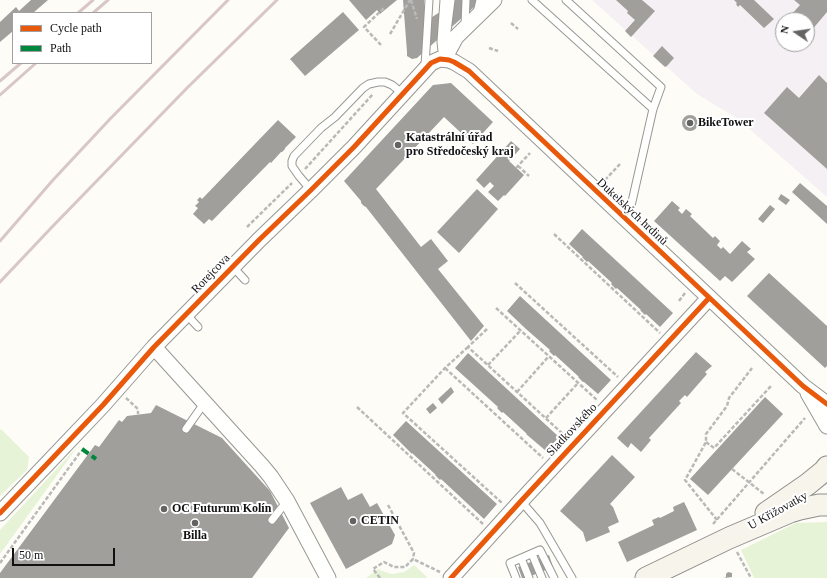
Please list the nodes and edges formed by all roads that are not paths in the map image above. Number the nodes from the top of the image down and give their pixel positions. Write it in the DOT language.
graph roads {
  1 [pos="429,0"];
  2 [pos="444,0"];
  3 [pos="451,0"];
  4 [pos="466,0"];
  5 [pos="480,0"];
  6 [pos="494,0"];
  7 [pos="532,0"];
  8 [pos="566,0"];
  9 [pos="476,17"];
  10 [pos="464,28"];
  11 [pos="444,59"];
  12 [pos="425,69"];
  13 [pos="403,94"];
  14 [pos="653,109"];
  15 [pos="311,190"];
  16 [pos="623,217"];
  17 [pos="233,267"];
  18 [pos="245,280"];
  19 [pos="709,298"];
  20 [pos="186,314"];
  21 [pos="198,328"];
  22 [pos="154,347"];
  23 [pos="803,386"];
  24 [pos="827,398"];
  25 [pos="205,402"];
  26 [pos="827,404"];
  27 [pos="827,414"];
  28 [pos="827,426"];
  29 [pos="186,429"];
  30 [pos="827,467"];
  31 [pos="827,486"];
  32 [pos="287,501"];
  33 [pos="827,505"];
  34 [pos="516,506"];
  35 [pos="0,513"];
  36 [pos="827,517"];
  37 [pos="272,520"];
  38 [pos="729,538"];
  39 [pos="532,554"];
  40 [pos="521,558"];
  41 [pos="448,576"];
  42 [pos="554,577"];
  43 [pos="328,578"];
  44 [pos="516,578"];
  45 [pos="529,578"];
  46 [pos="542,578"];
  47 [pos="546,578"];
  48 [pos="572,578"];
  49 [pos="646,578"];
  1 -- 12 [label="lane"];
  2 -- 11 [label="lane"];
  3 -- 11 [label="lane"];
  4 -- 10 [label="lane"];
  5 -- 9 [label="lane"];
  6 -- 9 [label="street"];
  7 -- 14 [label="lane"];
  8 -- 14 [label="lane"];
  9 -- 10 [label="street"];
  10 -- 11 [label="street"];
  11 -- 12 [label="street, Rorejcova"];
  11 -- 16 [label="street, Dukelských hrdinů"];
  12 -- 13 [label="street, Rorejcova"];
  13 -- 15 [label="street, Rorejcova"];
  13 -- 15 [label="lane"];
  14 -- 16 [label="lane"];
  15 -- 17 [label="street, Rorejcova"];
  16 -- 19 [label="street, Dukelských hrdinů"];
  17 -- 18 [label="lane"];
  17 -- 20 [label="street, Rorejcova"];
  19 -- 23 [label="street, Dukelských hrdinů"];
  19 -- 34 [label="street, Sladkovského"];
  20 -- 21 [label="lane"];
  20 -- 22 [label="street, Rorejcova"];
  22 -- 25 [label="street"];
  22 -- 35 [label="street, Rorejcova"];
  23 -- 24 [label="street, Dukelských hrdinů"];
  23 -- 26 [label="street, Dukelských hrdinů"];
  23 -- 27 [label="street, Dukelských hrdinů"];
  23 -- 28 [label="street, Dukelských hrdinů"];
  25 -- 29 [label="lane"];
  25 -- 32 [label="street"];
  30 -- 38 [label="main road"];
  31 -- 38 [label="main road, U Křižovatky"];
  32 -- 37 [label="lane"];
  32 -- 43 [label="street"];
  33 -- 38 [label="main road, U Křižovatky"];
  34 -- 41 [label="street, Sladkovského"];
  34 -- 48 [label="lane"];
  36 -- 38 [label="main road"];
  38 -- 49 [label="main road, U Křižovatky"];
  39 -- 40 [label="lane"];
  39 -- 42 [label="lane"];
  39 -- 46 [label="lane"];
  40 -- 44 [label="lane"];
  40 -- 45 [label="lane"];
  42 -- 47 [label="lane"];
}
